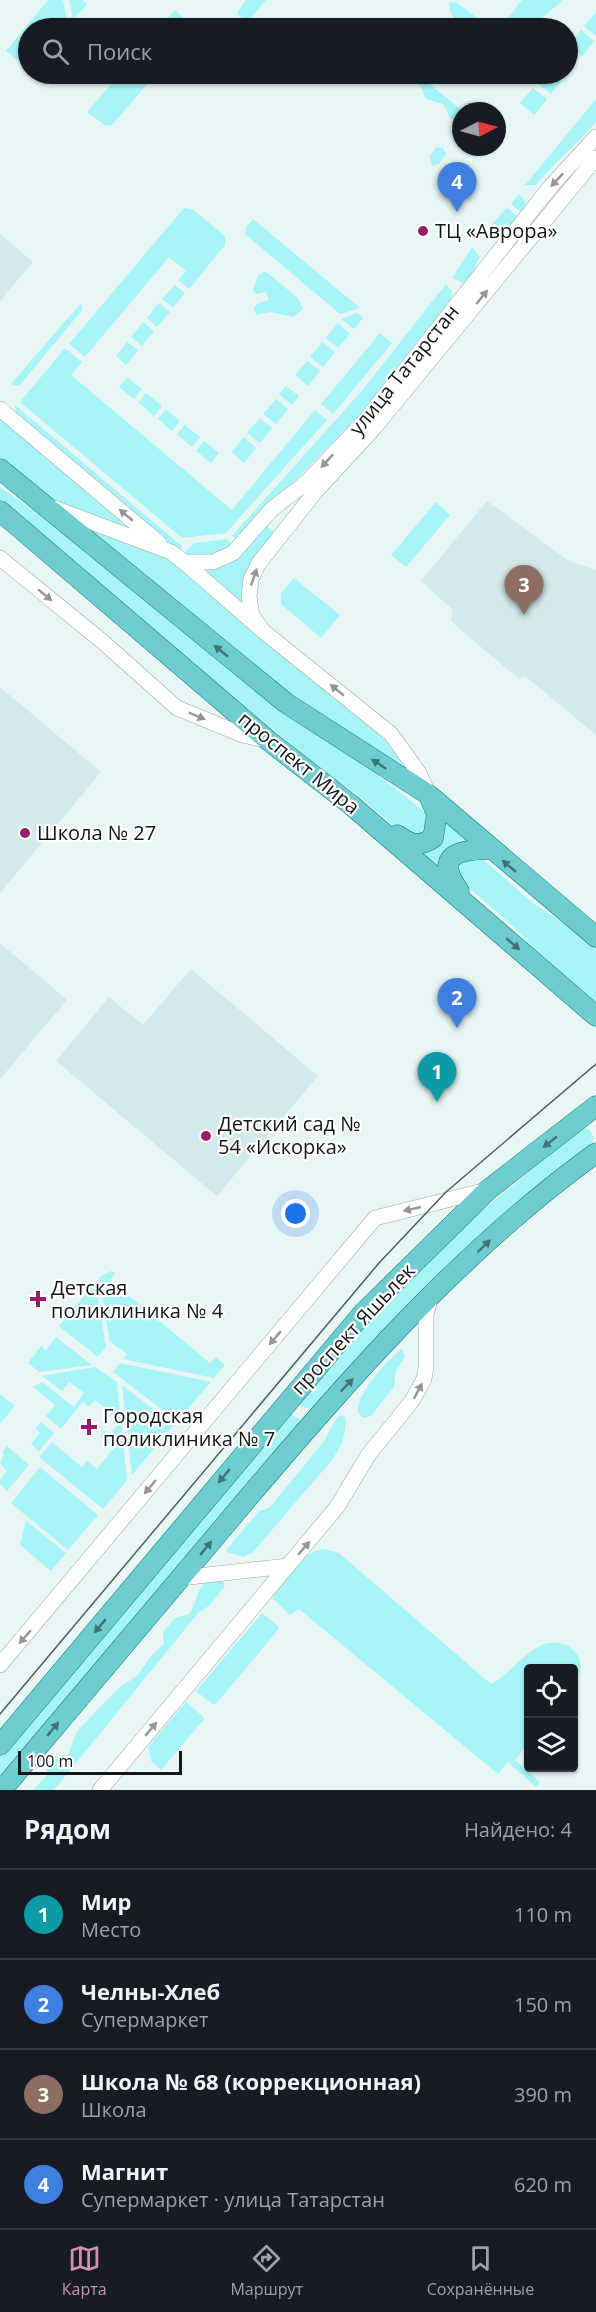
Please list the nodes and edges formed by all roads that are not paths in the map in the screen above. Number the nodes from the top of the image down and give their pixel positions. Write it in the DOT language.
graph roads {
  1 [pos="596,137"];
  2 [pos="596,158"];
  3 [pos="0,409"];
  4 [pos="0,469"];
  5 [pos="41,504"];
  6 [pos="272,509"];
  7 [pos="0,511"];
  8 [pos="289,527"];
  9 [pos="171,552"];
  10 [pos="0,558"];
  11 [pos="184,562"];
  12 [pos="263,631"];
  13 [pos="269,741"];
  14 [pos="429,795"];
  15 [pos="350,804"];
  16 [pos="489,849"];
  17 [pos="470,906"];
  18 [pos="596,937"];
  19 [pos="596,1016"];
  20 [pos="596,1106"];
  21 [pos="586,1123"];
  22 [pos="596,1153"];
  23 [pos="489,1189"];
  24 [pos="430,1300"];
  25 [pos="295,1390"];
  26 [pos="319,1414"];
  27 [pos="288,1566"];
  28 [pos="180,1578"];
  29 [pos="0,1665"];
  30 [pos="0,1745"];
  31 [pos="2,1790"];
  32 [pos="100,1790"];
  1 -- 6 [label="street, улица Татарстан, one-way"];
  8 -- 2 [label="street, улица Татарстан, one-way"];
  9 -- 3 [label="street, one-way"];
  4 -- 5 [label="main road, проспект Мира"];
  5 -- 9 [label="street"];
  14 -- 5 [label="main road, проспект Мира, one-way"];
  6 -- 8 [label="street"];
  6 -- 11 [label="street, улица Татарстан"];
  7 -- 13 [label="main road, проспект Мира"];
  12 -- 8 [label="street, улица Татарстан, one-way"];
  9 -- 11 [label="street"];
  10 -- 13 [label="street, one-way"];
  11 -- 12 [label="street"];
  14 -- 12 [label="street, one-way"];
  13 -- 15 [label="main road, проспект Мира"];
  14 -- 15 [label="main road"];
  14 -- 16 [label="main road, проспект Мира"];
  15 -- 17 [label="main road, проспект Мира"];
  16 -- 17 [label="main road"];
  18 -- 16 [label="main road, проспект Мира, one-way"];
  17 -- 19 [label="main road, проспект Мира, one-way"];
  20 -- 21 [label="main road, проспект Яшьлек"];
  21 -- 23 [label="main road, проспект Яшьлек, one-way"];
  24 -- 22 [label="main road, проспект Яшьлек, one-way"];
  23 -- 25 [label="main road, проспект Яшьлек"];
  23 -- 29 [label="street, one-way"];
  26 -- 24 [label="main road, проспект Яшьлек, one-way"];
  27 -- 24 [label="street, one-way"];
  25 -- 26 [label="main road"];
  25 -- 30 [label="main road, проспект Яшьлек, one-way"];
  28 -- 26 [label="main road, проспект Яшьлек, one-way"];
  27 -- 28 [label="street"];
  32 -- 27 [label="street, one-way"];
  31 -- 28 [label="main road, проспект Яшьлек, one-way"];
}
